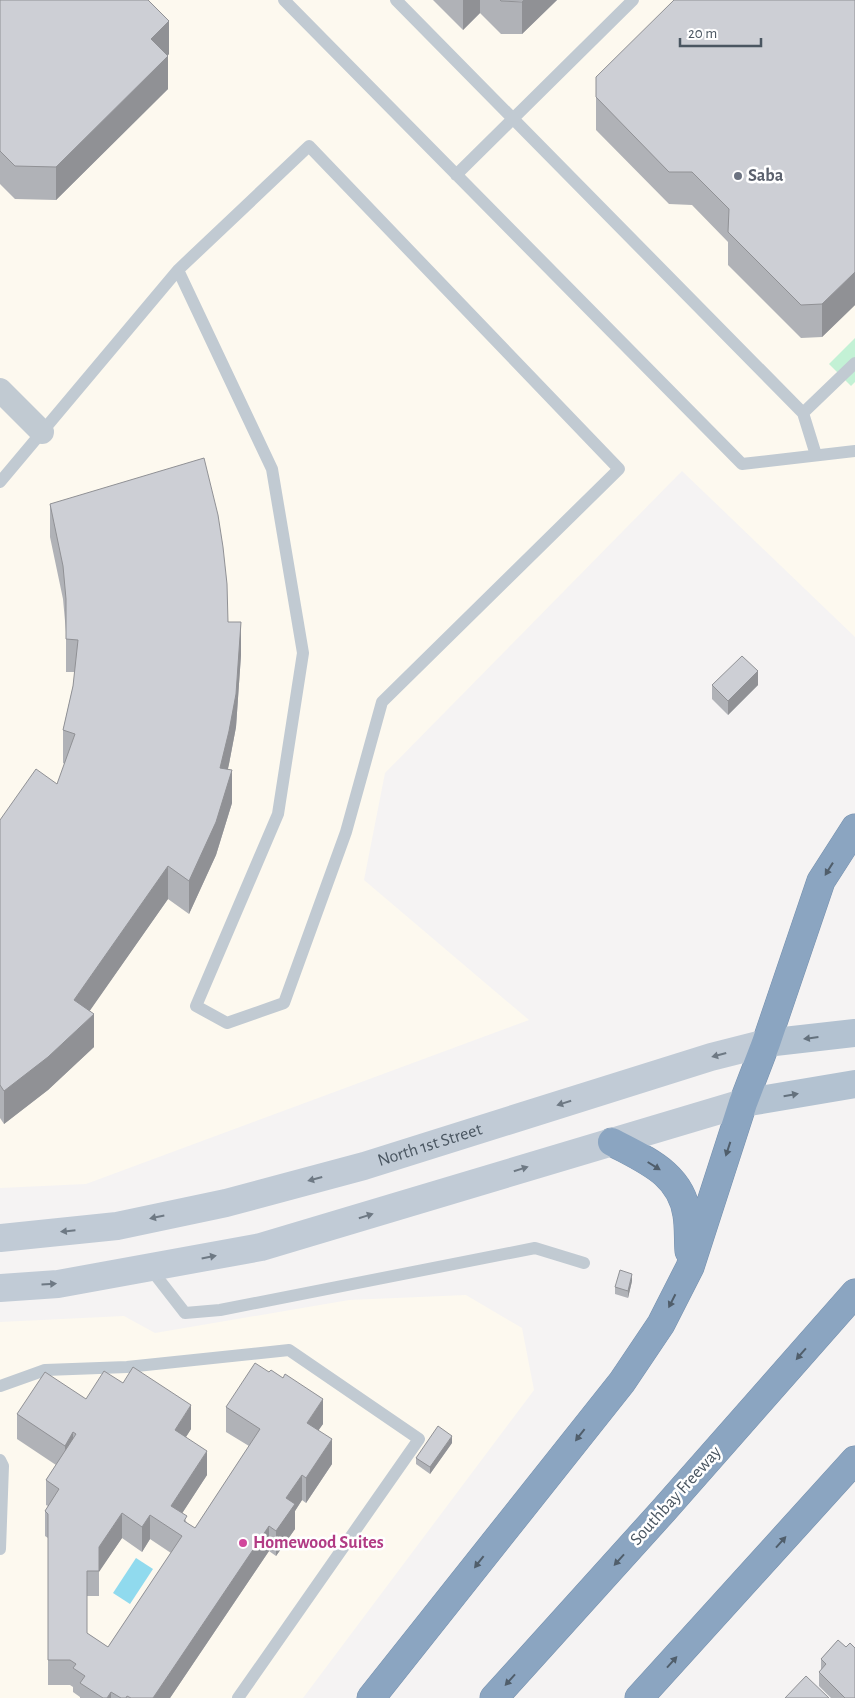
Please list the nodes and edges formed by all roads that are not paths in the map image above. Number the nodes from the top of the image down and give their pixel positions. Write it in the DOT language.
graph roads {
  1 [pos="284,0"];
  2 [pos="396,0"];
  3 [pos="633,0"];
  4 [pos="514,118"];
  5 [pos="456,175"];
  6 [pos="178,270"];
  7 [pos="855,363"];
  8 [pos="0,390"];
  9 [pos="803,413"];
  10 [pos="42,432"];
  11 [pos="855,451"];
  12 [pos="816,455"];
  13 [pos="0,482"];
  14 [pos="855,828"];
  15 [pos="855,1032"];
  16 [pos="766,1043"];
  17 [pos="855,1084"];
  18 [pos="743,1103"];
  19 [pos="612,1142"];
  20 [pos="0,1238"];
  21 [pos="584,1263"];
  22 [pos="690,1267"];
  23 [pos="150,1268"];
  24 [pos="0,1288"];
  25 [pos="855,1293"];
  26 [pos="0,1386"];
  27 [pos="0,1460"];
  28 [pos="855,1460"];
  29 [pos="0,1549"];
  30 [pos="238,1698"];
  31 [pos="371,1698"];
  32 [pos="494,1698"];
  33 [pos="639,1698"];
  1 -- 5 [label="lane"];
  2 -- 4 [label="lane"];
  3 -- 4 [label="lane"];
  4 -- 5 [label="lane"];
  4 -- 9 [label="lane"];
  5 -- 12 [label="lane"];
  6 -- 6 [label="lane"];
  6 -- 10 [label="lane"];
  7 -- 9 [label="lane"];
  8 -- 10 [label="street"];
  9 -- 12 [label="lane"];
  10 -- 13 [label="lane"];
  11 -- 12 [label="lane"];
  14 -- 16 [label="highway, one-way"];
  15 -- 16 [label="main road, North 1st Street, one-way"];
  16 -- 18 [label="highway"];
  16 -- 20 [label="main road, North 1st Street, one-way"];
  18 -- 17 [label="main road, one-way"];
  18 -- 19 [label="main road"];
  18 -- 22 [label="highway, one-way"];
  19 -- 22 [label="highway, one-way"];
  23 -- 19 [label="main road, one-way"];
  21 -- 23 [label="lane"];
  22 -- 31 [label="highway, one-way"];
  24 -- 23 [label="main road, one-way"];
  25 -- 32 [label="highway, Southbay Freeway, one-way"];
  26 -- 30 [label="lane"];
  27 -- 29 [label="lane"];
  33 -- 28 [label="highway, one-way"];
}
